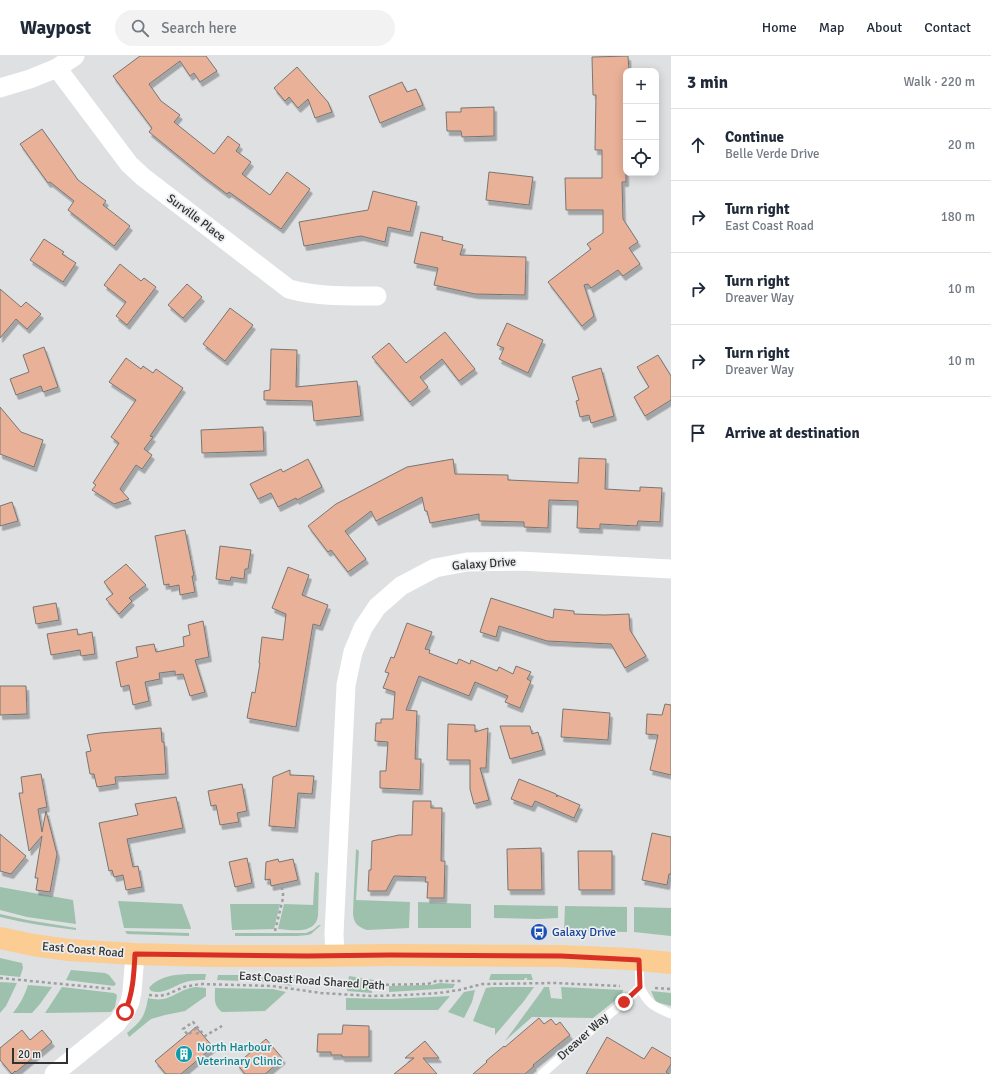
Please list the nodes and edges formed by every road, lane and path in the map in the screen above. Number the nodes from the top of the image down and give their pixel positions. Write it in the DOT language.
graph roads {
  1 [pos="75,56"];
  2 [pos="57,68"];
  3 [pos="0,88"];
  4 [pos="376,296"];
  5 [pos="671,568"];
  6 [pos="281,884"];
  7 [pos="275,931"];
  8 [pos="0,938"];
  9 [pos="135,954"];
  10 [pos="335,956"];
  11 [pos="639,960"];
  12 [pos="671,963"];
  13 [pos="0,978"];
  14 [pos="461,981"];
  15 [pos="374,985"];
  16 [pos="640,987"];
  17 [pos="117,989"];
  18 [pos="671,989"];
  19 [pos="145,994"];
  20 [pos="671,1014"];
  21 [pos="222,1026"];
  22 [pos="196,1034"];
  23 [pos="54,1074"];
  24 [pos="542,1074"];
  1 -- 2 [label="street"];
  2 -- 3 [label="street"];
  2 -- 4 [label="street, Surville Place"];
  5 -- 10 [label="street, Galaxy Drive"];
  6 -- 7 [label="path"];
  8 -- 9 [label="main road, East Coast Road"];
  9 -- 10 [label="main road, East Coast Road"];
  9 -- 23 [label="street"];
  10 -- 11 [label="main road, East Coast Road"];
  11 -- 12 [label="main road, East Coast Road"];
  11 -- 16 [label="lane"];
  13 -- 17 [label="path"];
  14 -- 15 [label="path"];
  16 -- 18 [label="path, East Coast Road Shared Path"];
  16 -- 19 [label="path, East Coast Road Shared Path"];
  16 -- 20 [label="lane"];
  16 -- 24 [label="lane, Dreaver Way"];
  21 -- 22 [label="path"];
}
